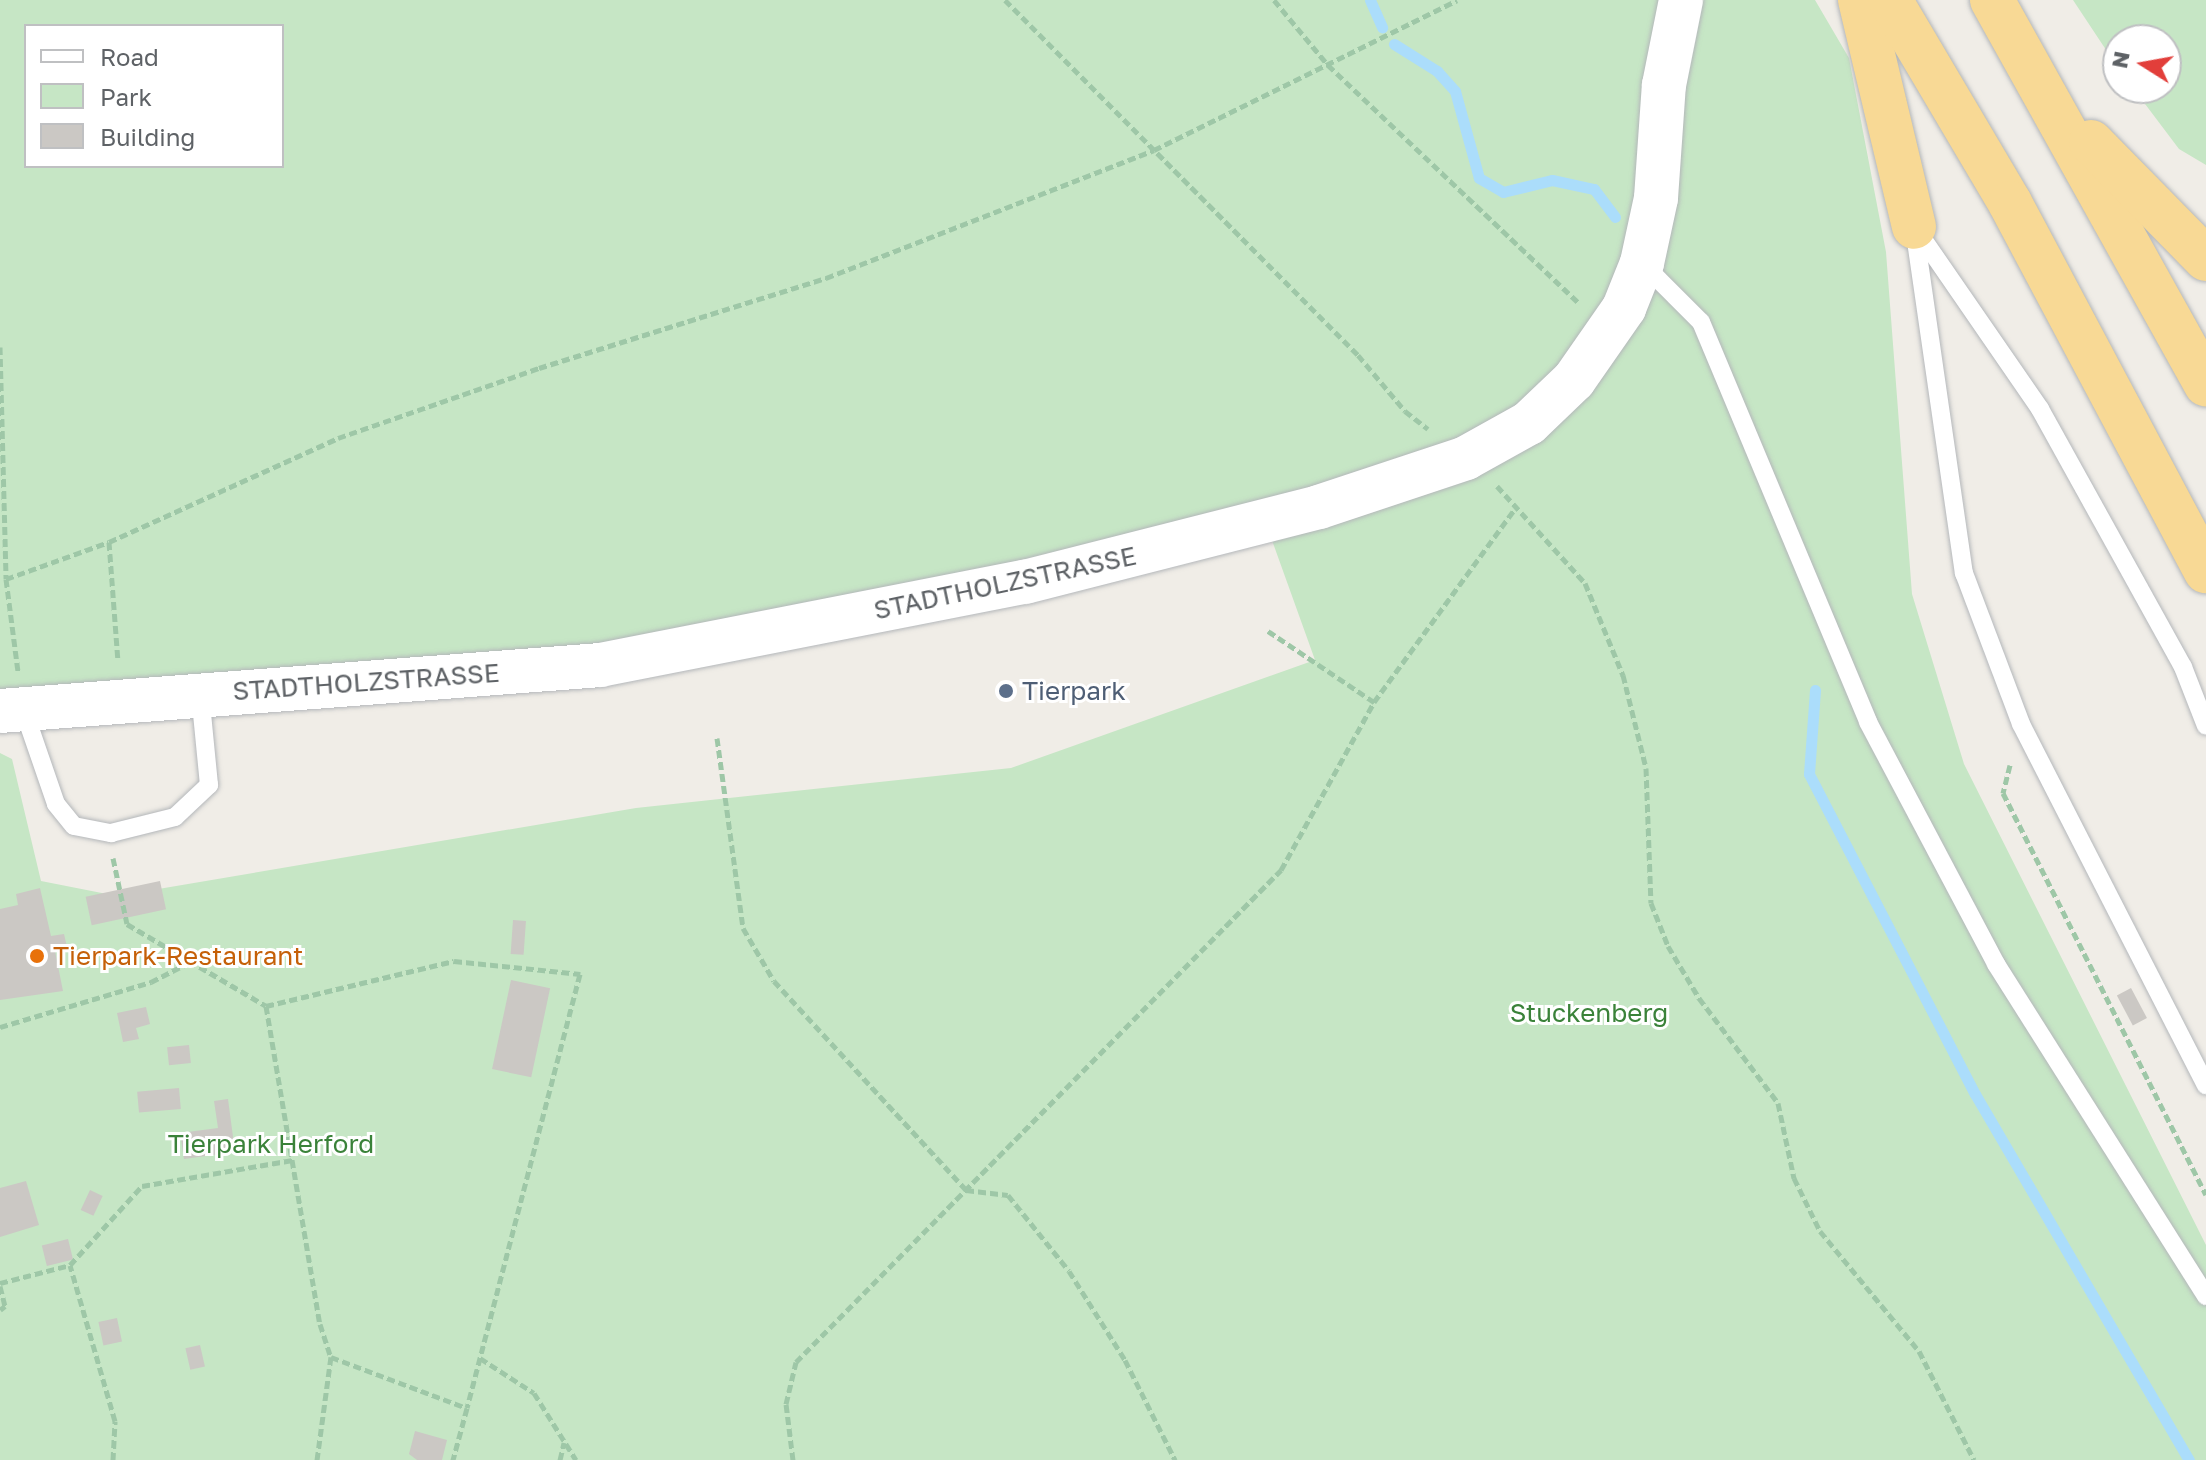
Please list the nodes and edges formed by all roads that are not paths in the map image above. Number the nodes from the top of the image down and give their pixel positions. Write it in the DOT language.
graph roads {
  1 [pos="1681,0"];
  2 [pos="1860,0"];
  3 [pos="1890,0"];
  4 [pos="1992,0"];
  5 [pos="2053,103"];
  6 [pos="1914,227"];
  7 [pos="2206,259"];
  8 [pos="1642,263"];
  9 [pos="2206,384"];
  10 [pos="2206,571"];
  11 [pos="200,692"];
  12 [pos="11,710"];
  13 [pos="2206,726"];
  14 [pos="2206,1085"];
  15 [pos="2206,1296"];
  1 -- 8 [label="street, STADTHOLZSTRASSE"];
  2 -- 6 [label="highway"];
  3 -- 10 [label="highway"];
  4 -- 5 [label="highway"];
  5 -- 7 [label="highway"];
  5 -- 9 [label="highway"];
  6 -- 13 [label="lane"];
  6 -- 14 [label="lane"];
  8 -- 11 [label="street, STADTHOLZSTRASSE"];
  8 -- 15 [label="lane"];
  11 -- 12 [label="street, STADTHOLZSTRASSE"];
  11 -- 12 [label="lane"];
}
